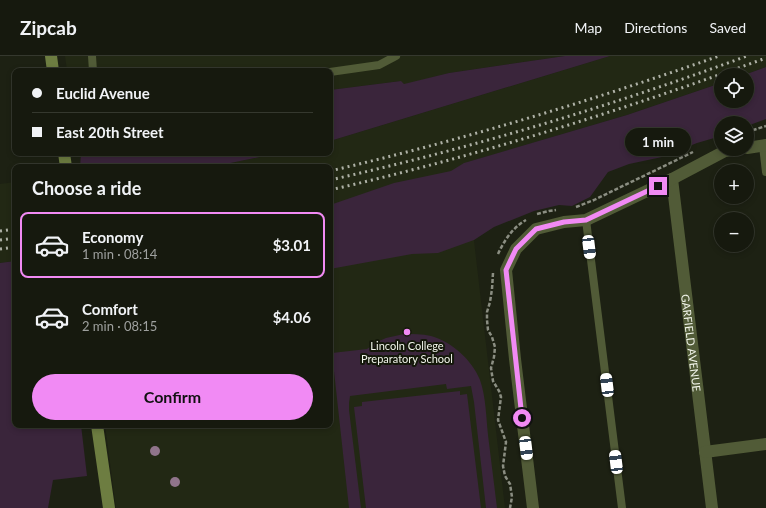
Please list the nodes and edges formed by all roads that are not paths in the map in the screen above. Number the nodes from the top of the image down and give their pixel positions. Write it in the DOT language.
graph roads {
  1 [pos="51,56"];
  2 [pos="92,56"];
  3 [pos="396,56"];
  4 [pos="53,68"];
  5 [pos="93,68"];
  6 [pos="333,72"];
  7 [pos="764,146"];
  8 [pos="754,147"];
  9 [pos="715,156"];
  10 [pos="766,172"];
  11 [pos="672,178"];
  12 [pos="586,220"];
  13 [pos="97,428"];
  14 [pos="766,444"];
  15 [pos="705,452"];
  16 [pos="109,508"];
  17 [pos="533,508"];
  18 [pos="622,508"];
  19 [pos="712,508"];
  1 -- 4 [label="street"];
  2 -- 5 [label="lane"];
  3 -- 6 [label="lane"];
  7 -- 8 [label="street"];
  7 -- 10 [label="lane"];
  9 -- 11 [label="street"];
  11 -- 12 [label="street"];
  11 -- 15 [label="street, GARFIELD AVENUE"];
  12 -- 17 [label="street"];
  12 -- 18 [label="lane"];
  13 -- 16 [label="street"];
  14 -- 15 [label="street"];
  15 -- 19 [label="street, GARFIELD AVENUE"];
}
